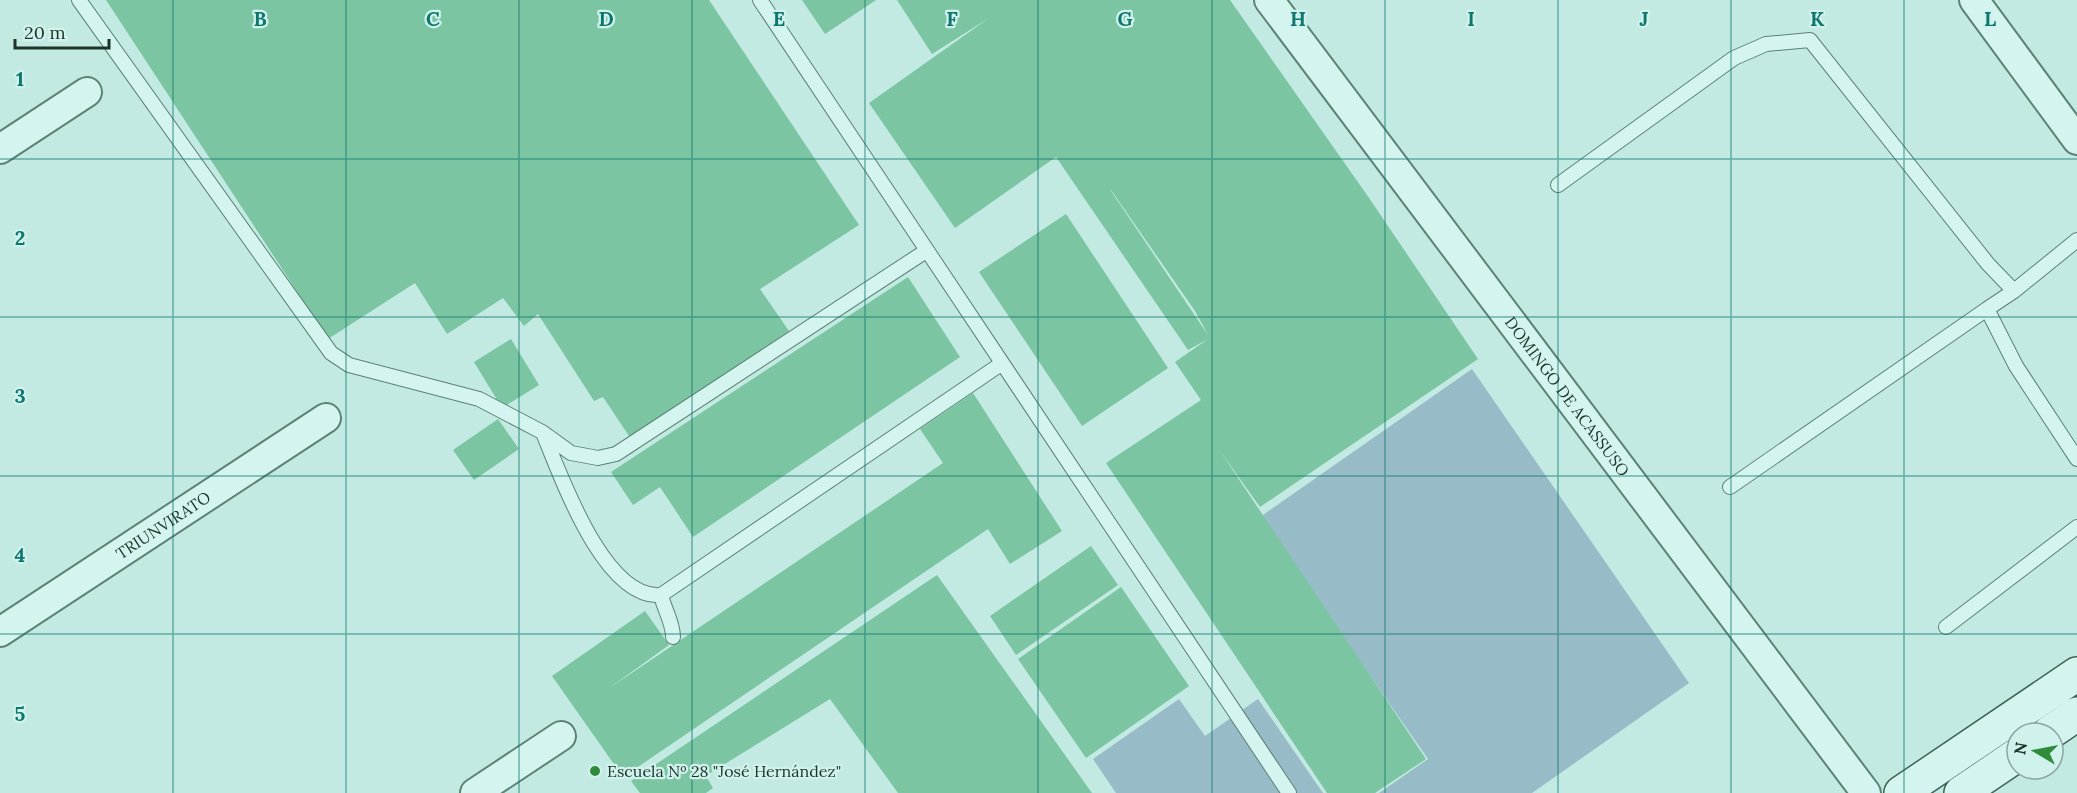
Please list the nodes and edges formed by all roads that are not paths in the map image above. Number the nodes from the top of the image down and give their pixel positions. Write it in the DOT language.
graph roads {
  1 [pos="79,0"];
  2 [pos="760,0"];
  3 [pos="1269,0"];
  4 [pos="1974,0"];
  5 [pos="87,92"];
  6 [pos="2077,141"];
  7 [pos="0,149"];
  8 [pos="1558,185"];
  9 [pos="2077,240"];
  10 [pos="926,251"];
  11 [pos="2014,291"];
  12 [pos="1987,309"];
  13 [pos="1001,364"];
  14 [pos="326,418"];
  15 [pos="542,432"];
  16 [pos="2077,459"];
  17 [pos="1730,487"];
  18 [pos="2077,527"];
  19 [pos="661,595"];
  20 [pos="1946,627"];
  21 [pos="0,632"];
  22 [pos="672,637"];
  23 [pos="2077,674"];
  24 [pos="561,736"];
  25 [pos="2005,763"];
  26 [pos="475,793"];
  27 [pos="1289,793"];
  28 [pos="1866,793"];
  29 [pos="1901,793"];
  30 [pos="1960,793"];
  1 -- 15 [label="lane"];
  2 -- 10 [label="lane"];
  3 -- 28 [label="street, DOMINGO DE ACASSUSO"];
  4 -- 6 [label="street"];
  5 -- 7 [label="street"];
  8 -- 11 [label="lane"];
  9 -- 11 [label="lane"];
  10 -- 13 [label="lane"];
  10 -- 15 [label="lane"];
  11 -- 12 [label="lane"];
  12 -- 16 [label="lane"];
  12 -- 17 [label="lane"];
  13 -- 19 [label="lane"];
  13 -- 27 [label="lane"];
  14 -- 21 [label="street, TRIUNVIRATO"];
  15 -- 19 [label="lane"];
  18 -- 20 [label="lane"];
  19 -- 22 [label="lane"];
  23 -- 29 [label="main road"];
  24 -- 26 [label="street"];
  25 -- 30 [label="main road"];
}
